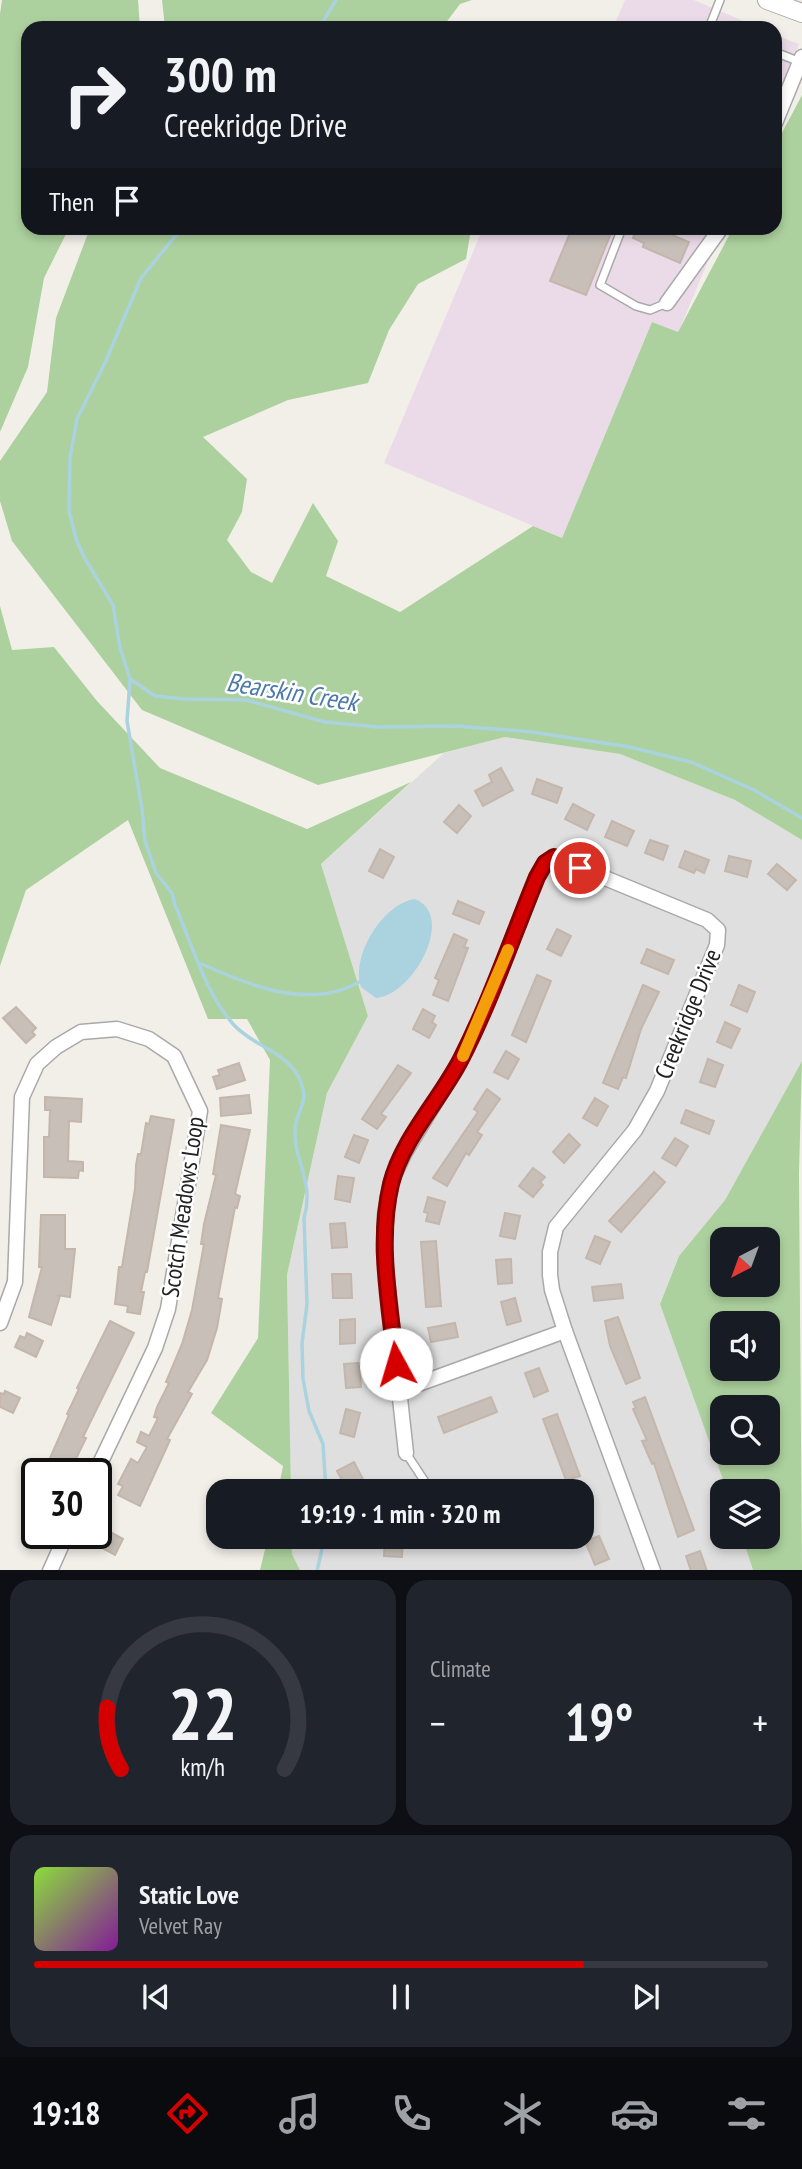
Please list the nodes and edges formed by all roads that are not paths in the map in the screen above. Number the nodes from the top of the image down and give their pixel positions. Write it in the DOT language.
graph roads {
  1 [pos="720,0"];
  2 [pos="767,0"];
  3 [pos="802,13"];
  4 [pos="714,21"];
  5 [pos="782,54"];
  6 [pos="801,60"];
  7 [pos="782,106"];
  8 [pos="619,235"];
  9 [pos="716,235"];
  10 [pos="667,303"];
  11 [pos="0,1323"];
  12 [pos="565,1331"];
  13 [pos="399,1391"];
  14 [pos="406,1453"];
  15 [pos="103,1458"];
  16 [pos="423,1479"];
  17 [pos="60,1549"];
  18 [pos="50,1570"];
  19 [pos="653,1570"];
  1 -- 4 [label="lane"];
  2 -- 3 [label="street"];
  5 -- 6 [label="lane"];
  6 -- 7 [label="street"];
  8 -- 10 [label="lane"];
  9 -- 10 [label="street"];
  11 -- 15 [label="street, Scotch Meadows Loop"];
  12 -- 13 [label="street"];
  12 -- 13 [label="street, Creekridge Drive"];
  12 -- 19 [label="street, Creekridge Drive"];
  13 -- 14 [label="street, Creekridge Drive"];
  14 -- 16 [label="lane"];
  17 -- 18 [label="street"];
}
